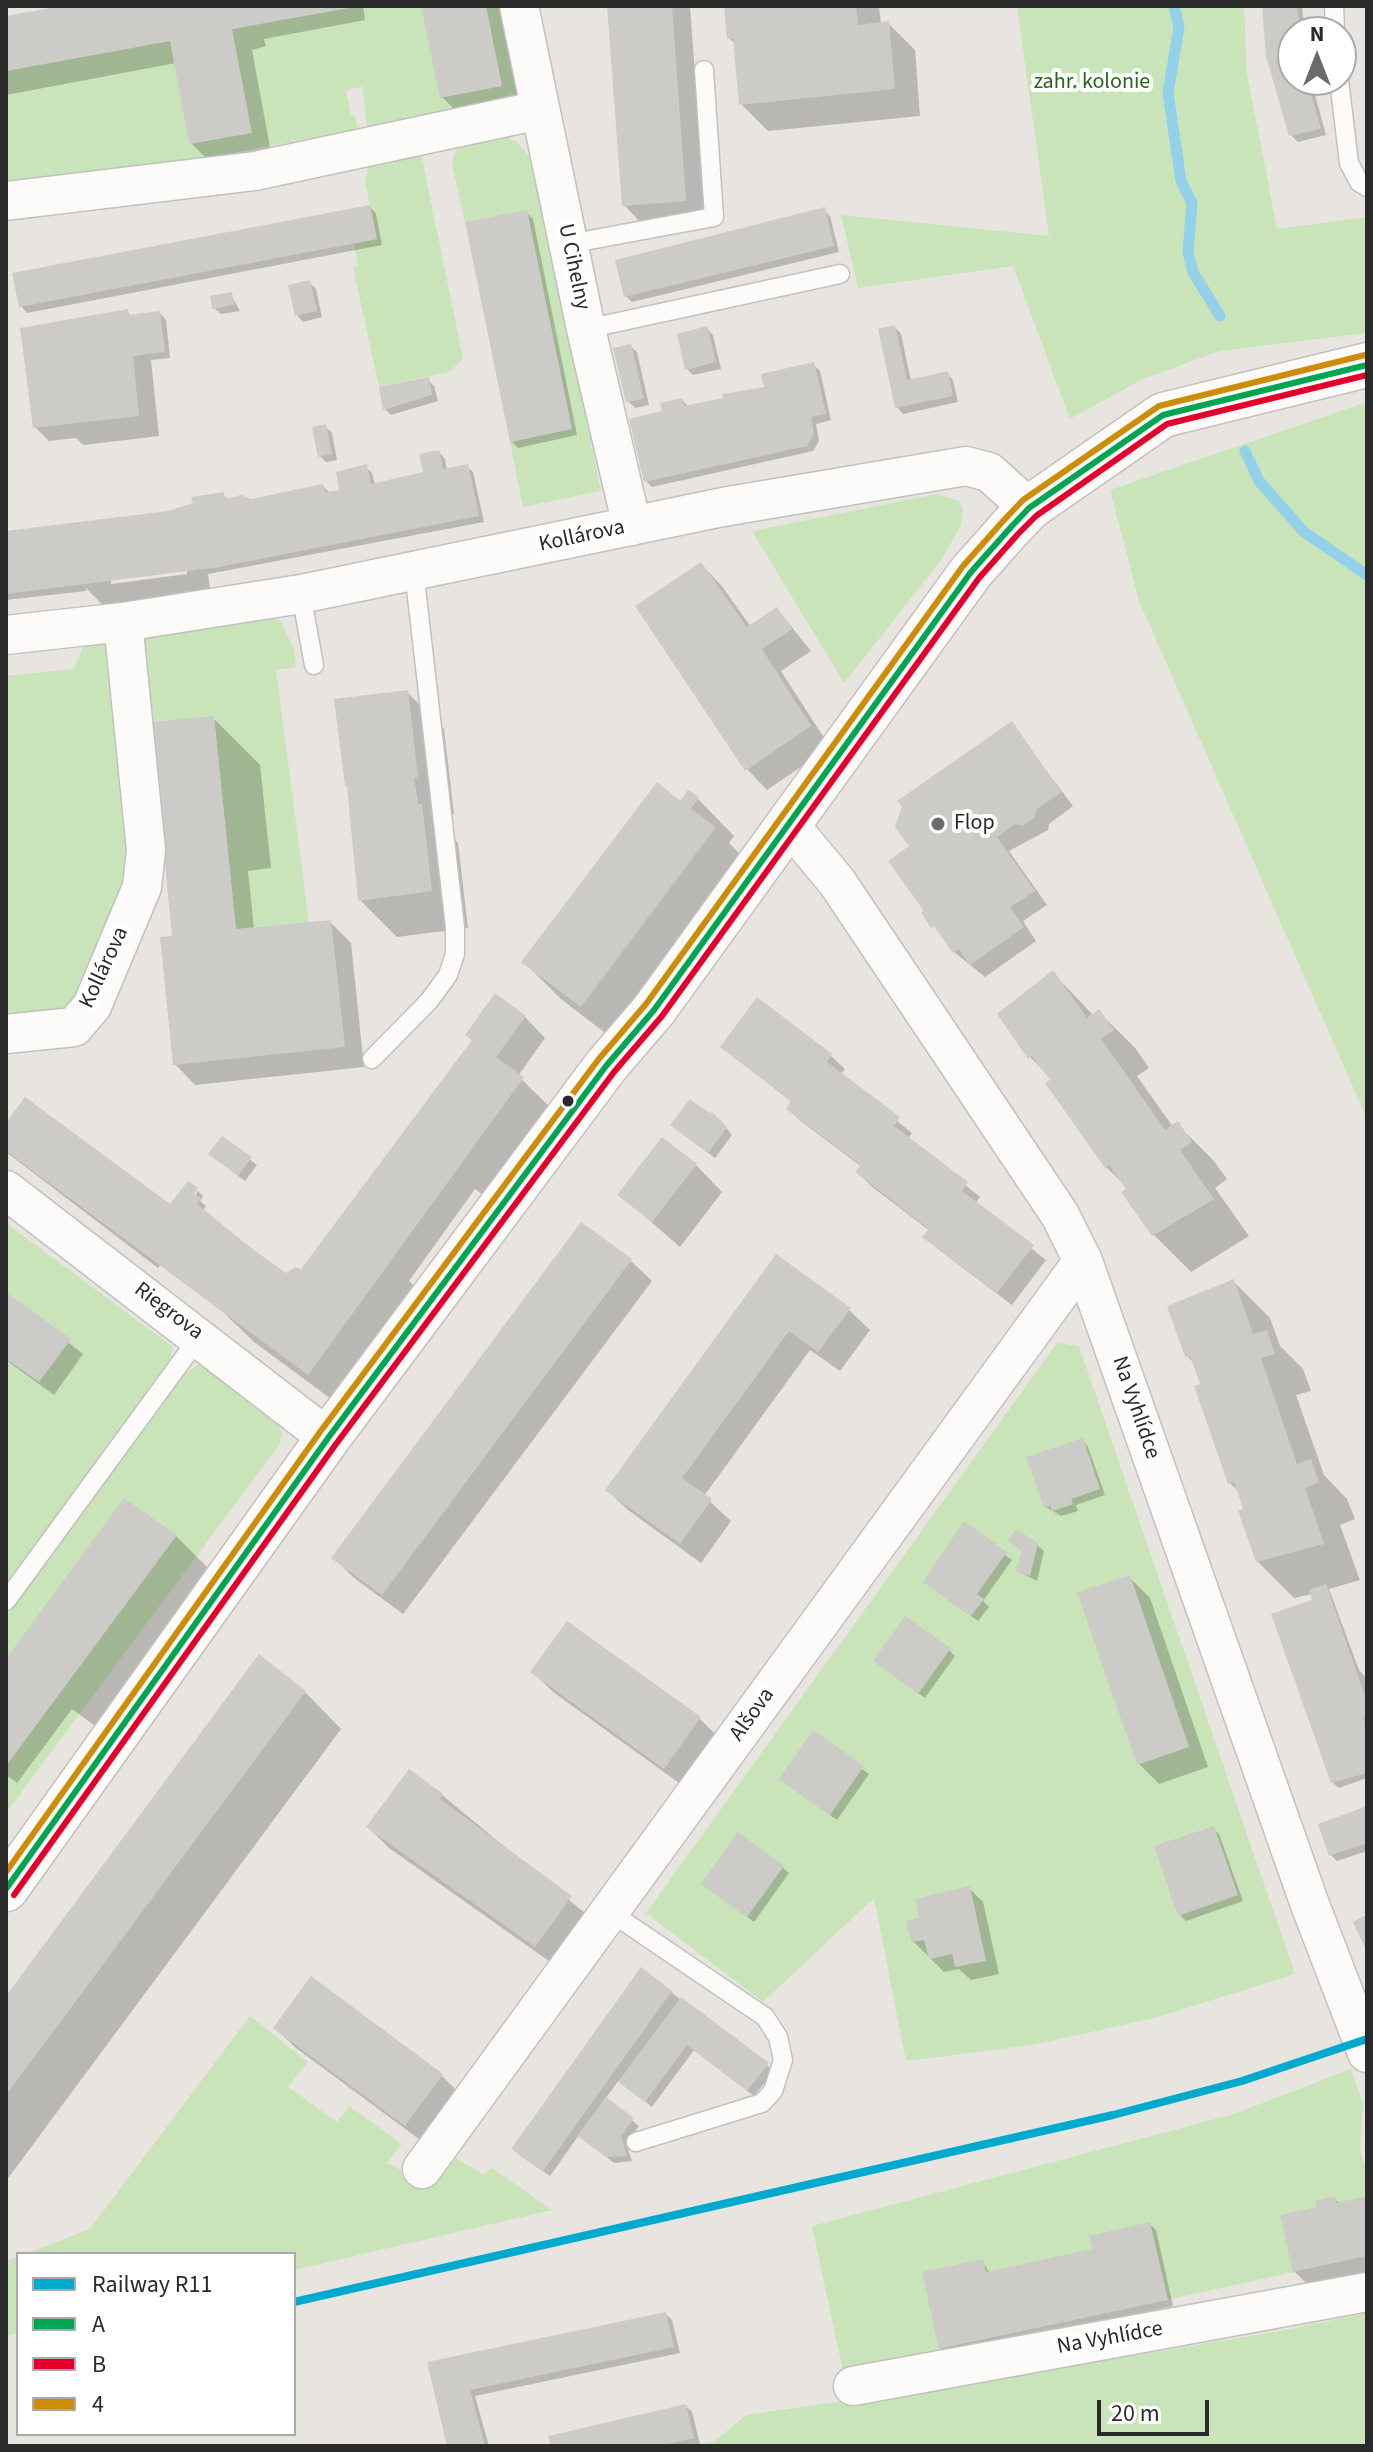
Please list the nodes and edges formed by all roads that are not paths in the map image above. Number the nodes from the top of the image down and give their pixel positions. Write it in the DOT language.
graph roads {
  1 [pos="519,6"];
  2 [pos="704,70"];
  3 [pos="1341,96"];
  4 [pos="540,110"];
  5 [pos="1367,187"];
  6 [pos="6,201"];
  7 [pos="568,244"];
  8 [pos="840,274"];
  9 [pos="586,329"];
  10 [pos="1367,365"];
  11 [pos="1029,508"];
  12 [pos="632,526"];
  13 [pos="414,571"];
  14 [pos="301,594"];
  15 [pos="123,622"];
  16 [pos="6,635"];
  17 [pos="314,665"];
  18 [pos="787,822"];
  19 [pos="6,1034"];
  20 [pos="372,1059"];
  21 [pos="6,1190"];
  22 [pos="1083,1261"];
  23 [pos="200,1336"];
  24 [pos="328,1438"];
  25 [pos="6,1601"];
  26 [pos="6,1889"];
  27 [pos="610,1912"];
  28 [pos="1367,2053"];
  29 [pos="636,2142"];
  30 [pos="422,2169"];
  31 [pos="1367,2292"];
  32 [pos="853,2386"];
  1 -- 4 [label="street, U Cihelny"];
  2 -- 7 [label="lane"];
  3 -- 5 [label="lane"];
  4 -- 6 [label="street"];
  4 -- 7 [label="street, U Cihelny"];
  7 -- 9 [label="street, U Cihelny"];
  8 -- 9 [label="lane"];
  9 -- 12 [label="street, U Cihelny"];
  10 -- 11 [label="street"];
  11 -- 12 [label="street, Kollárova"];
  11 -- 18 [label="street"];
  12 -- 13 [label="street, Kollárova"];
  13 -- 14 [label="street, Kollárova"];
  13 -- 20 [label="lane"];
  14 -- 15 [label="street, Kollárova"];
  14 -- 17 [label="lane"];
  15 -- 16 [label="street, Kollárova"];
  15 -- 19 [label="street, Kollárova"];
  18 -- 22 [label="street, Na Vyhlídce"];
  18 -- 24 [label="street"];
  21 -- 23 [label="street, Riegrova"];
  22 -- 27 [label="street, Alšova"];
  22 -- 28 [label="street, Na Vyhlídce"];
  23 -- 24 [label="street, Riegrova"];
  23 -- 25 [label="lane"];
  24 -- 26 [label="street"];
  27 -- 29 [label="lane"];
  27 -- 30 [label="street, Alšova"];
  31 -- 32 [label="street, Na Vyhlídce"];
}
